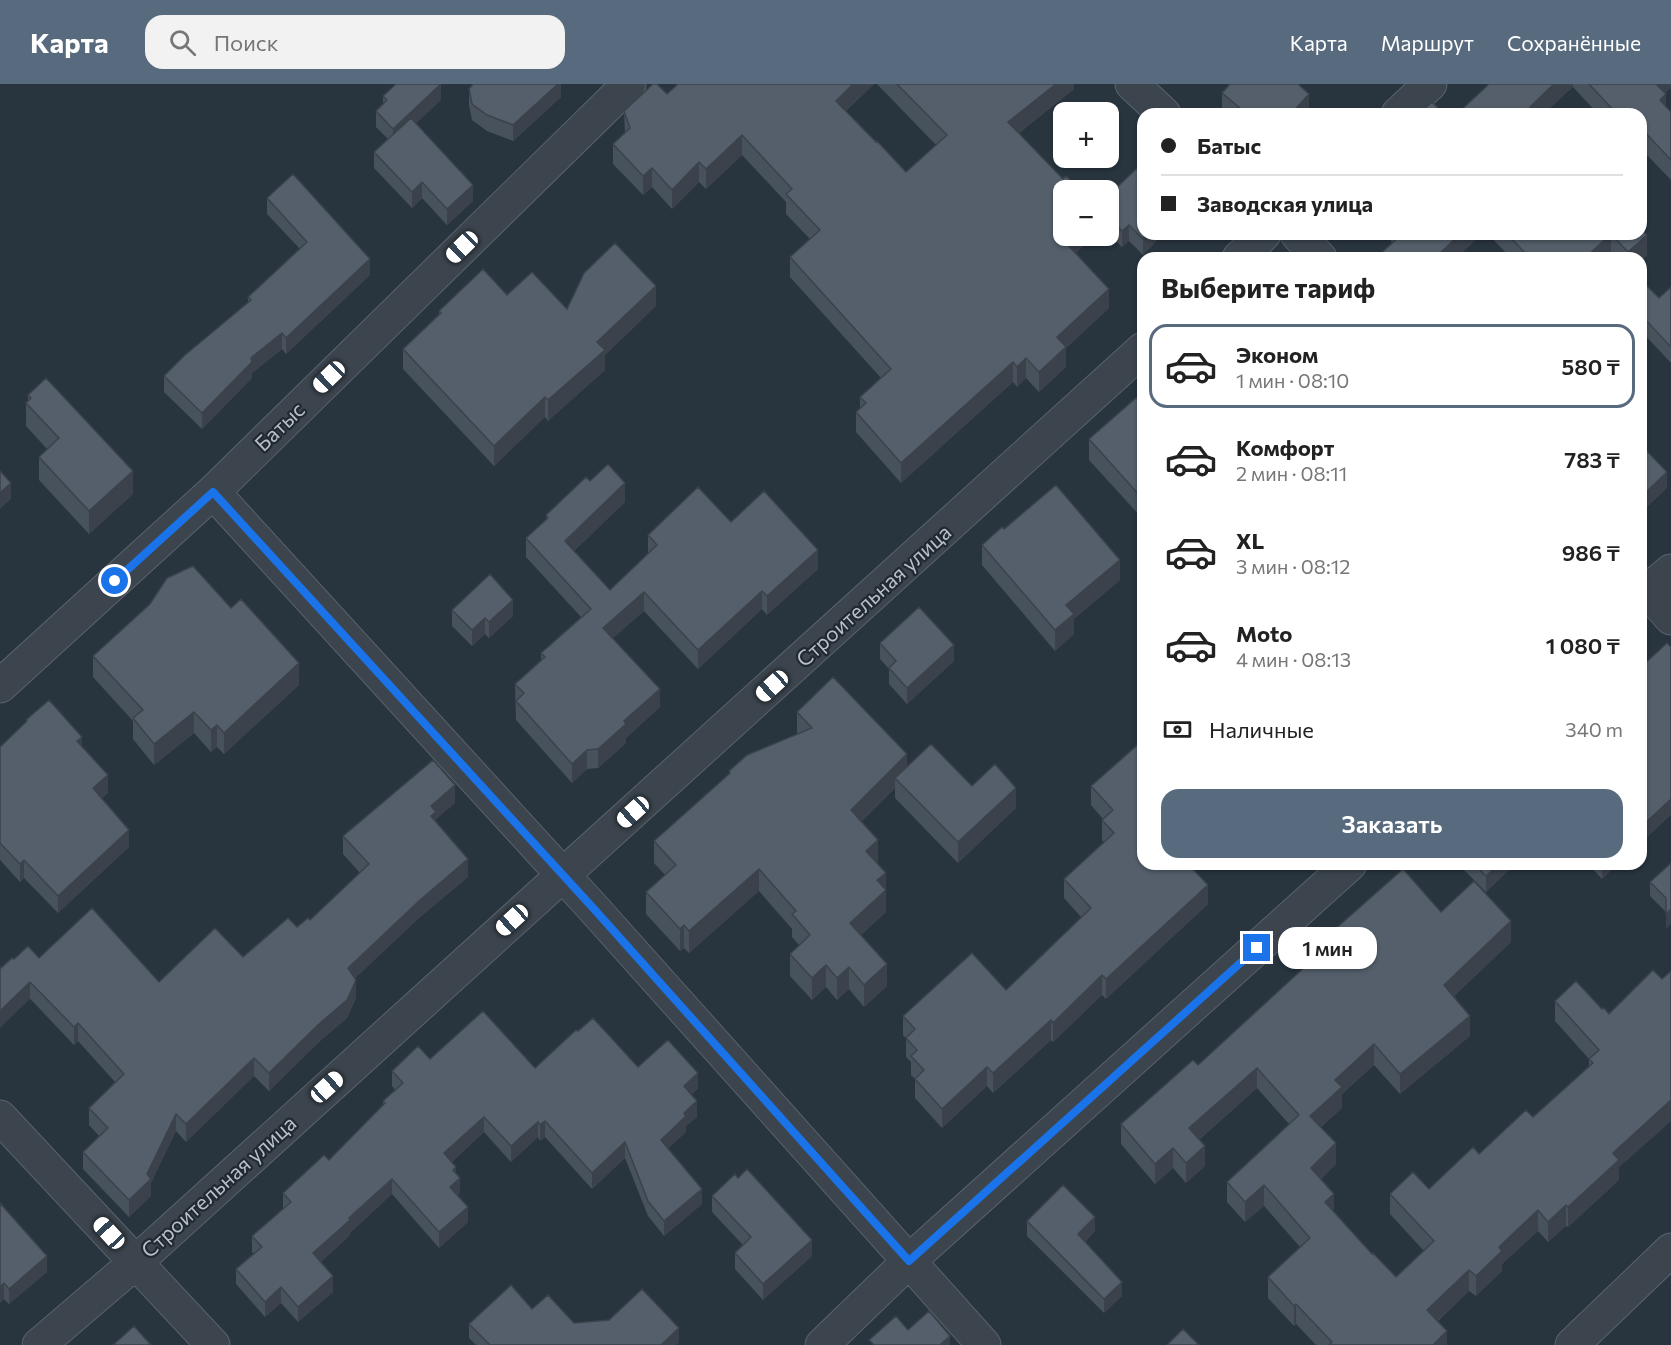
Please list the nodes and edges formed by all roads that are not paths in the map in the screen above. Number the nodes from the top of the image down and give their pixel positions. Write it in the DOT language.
graph roads {
  1 [pos="629,84"];
  2 [pos="1132,84"];
  3 [pos="1430,84"];
  4 [pos="1158,108"];
  5 [pos="1404,108"];
  6 [pos="1258,240"];
  7 [pos="1303,240"];
  8 [pos="1245,252"];
  9 [pos="1314,252"];
  10 [pos="1137,354"];
  11 [pos="213,492"];
  12 [pos="1650,585"];
  13 [pos="1671,618"];
  14 [pos="0,686"];
  15 [pos="1343,870"];
  16 [pos="563,875"];
  17 [pos="0,1117"];
  18 [pos="1671,1250"];
  19 [pos="909,1261"];
  20 [pos="136,1262"];
  21 [pos="39,1345"];
  22 [pos="213,1345"];
  23 [pos="822,1345"];
  24 [pos="984,1345"];
  25 [pos="1572,1345"];
  1 -- 11 [label="street, Батыс"];
  2 -- 4 [label="street"];
  3 -- 5 [label="street"];
  6 -- 8 [label="street"];
  7 -- 9 [label="street"];
  10 -- 16 [label="street, Строительная улица"];
  11 -- 14 [label="street, Батыс"];
  11 -- 16 [label="street"];
  12 -- 13 [label="street"];
  15 -- 19 [label="street"];
  16 -- 19 [label="street"];
  16 -- 20 [label="street, Строительная улица"];
  17 -- 20 [label="street"];
  18 -- 25 [label="street"];
  19 -- 23 [label="street"];
  19 -- 24 [label="street"];
  20 -- 21 [label="street, Строительная улица"];
  20 -- 22 [label="street"];
}
